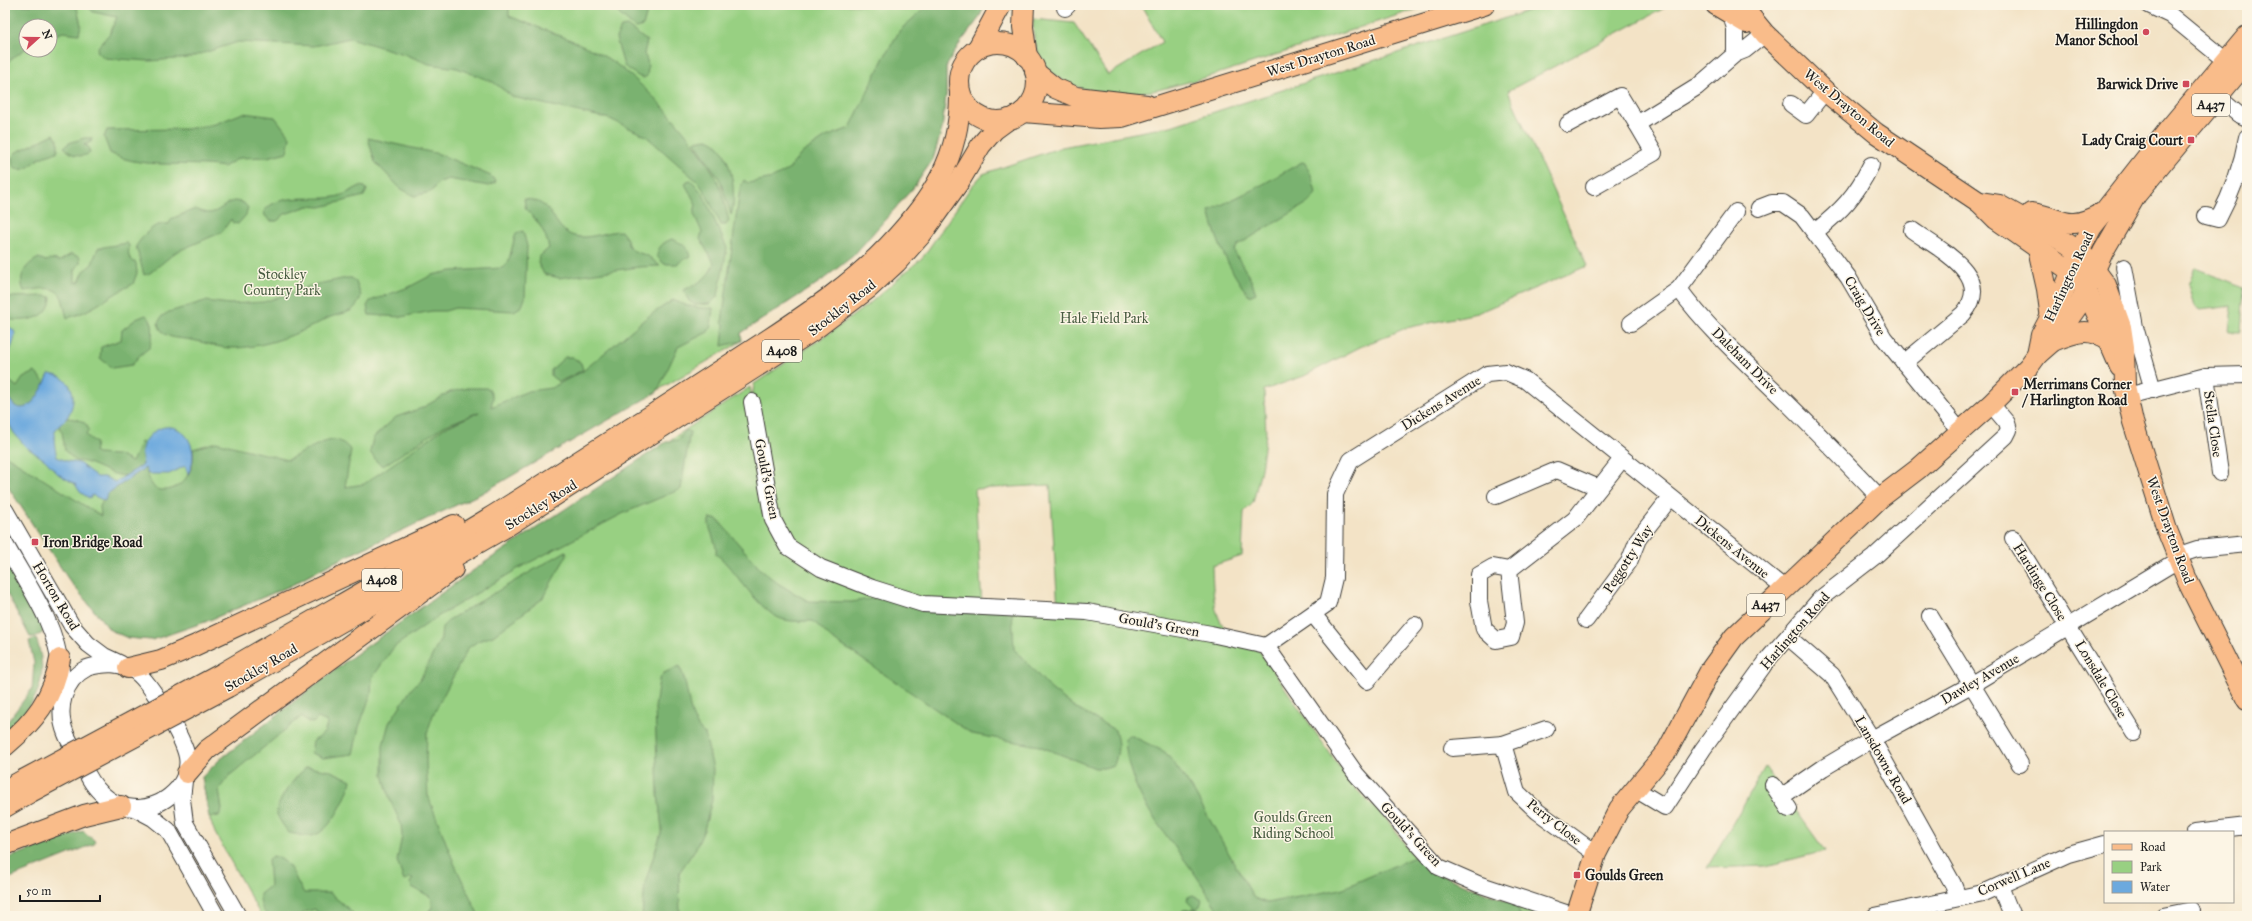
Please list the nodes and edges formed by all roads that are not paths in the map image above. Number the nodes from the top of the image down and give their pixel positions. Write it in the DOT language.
graph roads {
  1 [pos="1001,5"];
  2 [pos="1024,5"];
  3 [pos="1484,5"];
  4 [pos="2149,5"];
  5 [pos="1728,8"];
  6 [pos="1765,34"];
  7 [pos="2247,36"];
  8 [pos="978,48"];
  9 [pos="1735,54"];
  10 [pos="2226,61"];
  11 [pos="2247,61"];
  12 [pos="1031,64"];
  13 [pos="960,92"];
  14 [pos="1825,92"];
  15 [pos="2218,97"];
  16 [pos="1791,104"];
  17 [pos="1157,106"];
  18 [pos="1016,116"];
  19 [pos="2247,118"];
  20 [pos="1568,124"];
  21 [pos="1637,124"];
  22 [pos="2247,138"];
  23 [pos="1871,166"];
  24 [pos="1594,187"];
  25 [pos="1979,202"];
  26 [pos="1759,208"];
  27 [pos="2010,210"];
  28 [pos="1736,212"];
  29 [pos="2102,213"];
  30 [pos="2206,216"];
  31 [pos="1912,230"];
  32 [pos="1814,232"];
  33 [pos="2038,249"];
  34 [pos="2079,252"];
  35 [pos="2124,267"];
  36 [pos="2095,269"];
  37 [pos="2072,272"];
  38 [pos="1679,289"];
  39 [pos="2086,289"];
  40 [pos="2050,319"];
  41 [pos="1631,324"];
  42 [pos="2108,340"];
  43 [pos="2053,341"];
  44 [pos="2037,355"];
  45 [pos="1904,363"];
  46 [pos="2124,374"];
  47 [pos="2247,374"];
  48 [pos="2206,376"];
  49 [pos="2153,390"];
  50 [pos="2127,396"];
  51 [pos="752,402"];
  52 [pos="1991,404"];
  53 [pos="1960,431"];
  54 [pos="1622,459"];
  55 [pos="2220,473"];
  56 [pos="542,483"];
  57 [pos="1599,488"];
  58 [pos="1496,496"];
  59 [pos="1670,498"];
  60 [pos="1880,498"];
  61 [pos="5,510"];
  62 [pos="504,528"];
  63 [pos="2013,538"];
  64 [pos="5,544"];
  65 [pos="2247,544"];
  66 [pos="2177,558"];
  67 [pos="1509,570"];
  68 [pos="1784,588"];
  69 [pos="1313,614"];
  70 [pos="1930,616"];
  71 [pos="1586,620"];
  72 [pos="1415,625"];
  73 [pos="2068,626"];
  74 [pos="1788,637"];
  75 [pos="1266,646"];
  76 [pos="60,659"];
  77 [pos="126,666"];
  78 [pos="224,680"];
  79 [pos="2242,680"];
  80 [pos="1971,685"];
  81 [pos="63,699"];
  82 [pos="2247,700"];
  83 [pos="1546,729"];
  84 [pos="2134,733"];
  85 [pos="1872,739"];
  86 [pos="1503,744"];
  87 [pos="5,746"];
  88 [pos="1452,748"];
  89 [pos="5,749"];
  90 [pos="2020,764"];
  91 [pos="185,777"];
  92 [pos="26,787"];
  93 [pos="1636,789"];
  94 [pos="5,790"];
  95 [pos="1781,797"];
  96 [pos="5,807"];
  97 [pos="129,808"];
  98 [pos="2247,826"];
  99 [pos="2204,831"];
  100 [pos="2104,844"];
  101 [pos="5,845"];
  102 [pos="1596,854"];
  103 [pos="2000,886"];
  104 [pos="1958,897"];
  105 [pos="2192,910"];
  106 [pos="216,916"];
  107 [pos="238,916"];
  108 [pos="1576,916"];
  109 [pos="1875,916"];
  110 [pos="2012,916"];
  111 [pos="2163,916"];
  1 -- 8 [label="main road"];
  2 -- 12 [label="main road"];
  3 -- 17 [label="main road, West Drayton Road"];
  4 -- 10 [label="street"];
  5 -- 6 [label="main road, West Drayton Road"];
  5 -- 9 [label="street"];
  6 -- 9 [label="street"];
  6 -- 14 [label="main road, West Drayton Road"];
  7 -- 10 [label="main road, Harlington Road / A437"];
  8 -- 12 [label="main road"];
  8 -- 13 [label="main road"];
  9 -- 21 [label="street"];
  10 -- 29 [label="main road, Harlington Road / A437"];
  11 -- 15 [label="main road, Harlington Road / A437"];
  12 -- 17 [label="main road, West Drayton Road"];
  12 -- 18 [label="main road"];
  13 -- 18 [label="main road"];
  13 -- 56 [label="main road, Stockley Road / A408"];
  14 -- 16 [label="street"];
  14 -- 25 [label="main road, West Drayton Road"];
  15 -- 19 [label="street"];
  15 -- 36 [label="main road, Harlington Road / A437"];
  17 -- 18 [label="main road, West Drayton Road"];
  18 -- 62 [label="main road, Stockley Road / A408"];
  20 -- 21 [label="street"];
  21 -- 24 [label="street"];
  22 -- 30 [label="street"];
  23 -- 32 [label="street"];
  25 -- 27 [label="main road, West Drayton Road"];
  25 -- 33 [label="main road, West Drayton Road"];
  26 -- 32 [label="street, Craig Drive"];
  27 -- 29 [label="main road, West Drayton Road"];
  27 -- 34 [label="main road, West Drayton Road"];
  28 -- 38 [label="street"];
  29 -- 34 [label="main road, Harlington Road / A437"];
  31 -- 45 [label="street"];
  32 -- 45 [label="street, Craig Drive"];
  33 -- 37 [label="main road, West Drayton Road"];
  33 -- 40 [label="main road"];
  34 -- 36 [label="main road, West Drayton Road"];
  34 -- 37 [label="main road, Harlington Road / A437"];
  35 -- 49 [label="street"];
  36 -- 39 [label="main road, Harlington Road / A437"];
  36 -- 46 [label="main road, West Drayton Road"];
  37 -- 39 [label="main road, West Drayton Road"];
  37 -- 40 [label="main road, Harlington Road / A437"];
  38 -- 41 [label="street"];
  38 -- 60 [label="street, Daleham Drive"];
  39 -- 42 [label="main road, West Drayton Road"];
  39 -- 43 [label="main road, Harlington Road / A437"];
  40 -- 44 [label="main road, Harlington Road / A437"];
  42 -- 43 [label="main road"];
  42 -- 46 [label="main road, West Drayton Road"];
  43 -- 44 [label="main road, Harlington Road / A437"];
  44 -- 52 [label="main road, Harlington Road / A437"];
  45 -- 53 [label="street, Craig Drive"];
  46 -- 50 [label="main road, West Drayton Road"];
  47 -- 48 [label="street"];
  48 -- 49 [label="street"];
  48 -- 55 [label="street, Stella Close"];
  49 -- 50 [label="street"];
  50 -- 66 [label="main road, West Drayton Road"];
  51 -- 75 [label="street, Gould's Green"];
  52 -- 53 [label="main road, Harlington Road / A437"];
  52 -- 74 [label="street, Harlington Road"];
  53 -- 60 [label="main road, Harlington Road / A437"];
  54 -- 57 [label="street"];
  54 -- 59 [label="street, Dickens Avenue"];
  54 -- 69 [label="street, Dickens Avenue"];
  56 -- 77 [label="main road"];
  56 -- 78 [label="main road, Stockley Road / A408"];
  57 -- 58 [label="street"];
  57 -- 67 [label="street"];
  59 -- 68 [label="street, Dickens Avenue"];
  59 -- 71 [label="street, Peggotty Way"];
  60 -- 68 [label="main road, Harlington Road / A437"];
  61 -- 77 [label="street, Horton Road"];
  62 -- 78 [label="main road, Stockley Road / A408"];
  62 -- 91 [label="main road"];
  63 -- 73 [label="street, Hardinge Close"];
  64 -- 76 [label="street, Horton Road"];
  65 -- 66 [label="street, Dawley Avenue"];
  66 -- 73 [label="street, Dawley Avenue"];
  66 -- 79 [label="main road, West Drayton Road"];
  68 -- 93 [label="main road, Harlington Road / A437"];
  69 -- 72 [label="street"];
  69 -- 75 [label="street, Dickens Avenue"];
  70 -- 80 [label="street"];
  73 -- 80 [label="street, Dawley Avenue"];
  73 -- 84 [label="street, Lonsdale Close"];
  74 -- 85 [label="street, Lansdowne Road"];
  74 -- 93 [label="street, Harlington Road"];
  75 -- 108 [label="street, Gould's Green"];
  76 -- 81 [label="street, Horton Road"];
  76 -- 87 [label="main road"];
  77 -- 81 [label="street"];
  77 -- 91 [label="street"];
  78 -- 92 [label="main road, Stockley Road / A408, bridge"];
  79 -- 82 [label="main road, West Drayton Road"];
  80 -- 85 [label="street, Dawley Avenue"];
  80 -- 90 [label="street"];
  81 -- 89 [label="main road"];
  81 -- 97 [label="street"];
  83 -- 86 [label="street"];
  85 -- 95 [label="street, Dawley Avenue"];
  85 -- 104 [label="street, Lansdowne Road"];
  86 -- 88 [label="street"];
  86 -- 102 [label="street, Perry Close"];
  91 -- 97 [label="street"];
  91 -- 107 [label="street"];
  92 -- 94 [label="main road, Stockley Road / A408"];
  92 -- 96 [label="main road, Stockley Road / A408"];
  93 -- 102 [label="main road, Harlington Road / A437"];
  97 -- 101 [label="main road"];
  97 -- 106 [label="street"];
  98 -- 99 [label="street"];
  100 -- 103 [label="street, Corwell Lane"];
  102 -- 108 [label="main road, Harlington Road / A437"];
  103 -- 104 [label="street, Corwell Lane"];
  103 -- 110 [label="street"];
  104 -- 109 [label="street, Corwell Lane"];
  105 -- 111 [label="street"];
}
